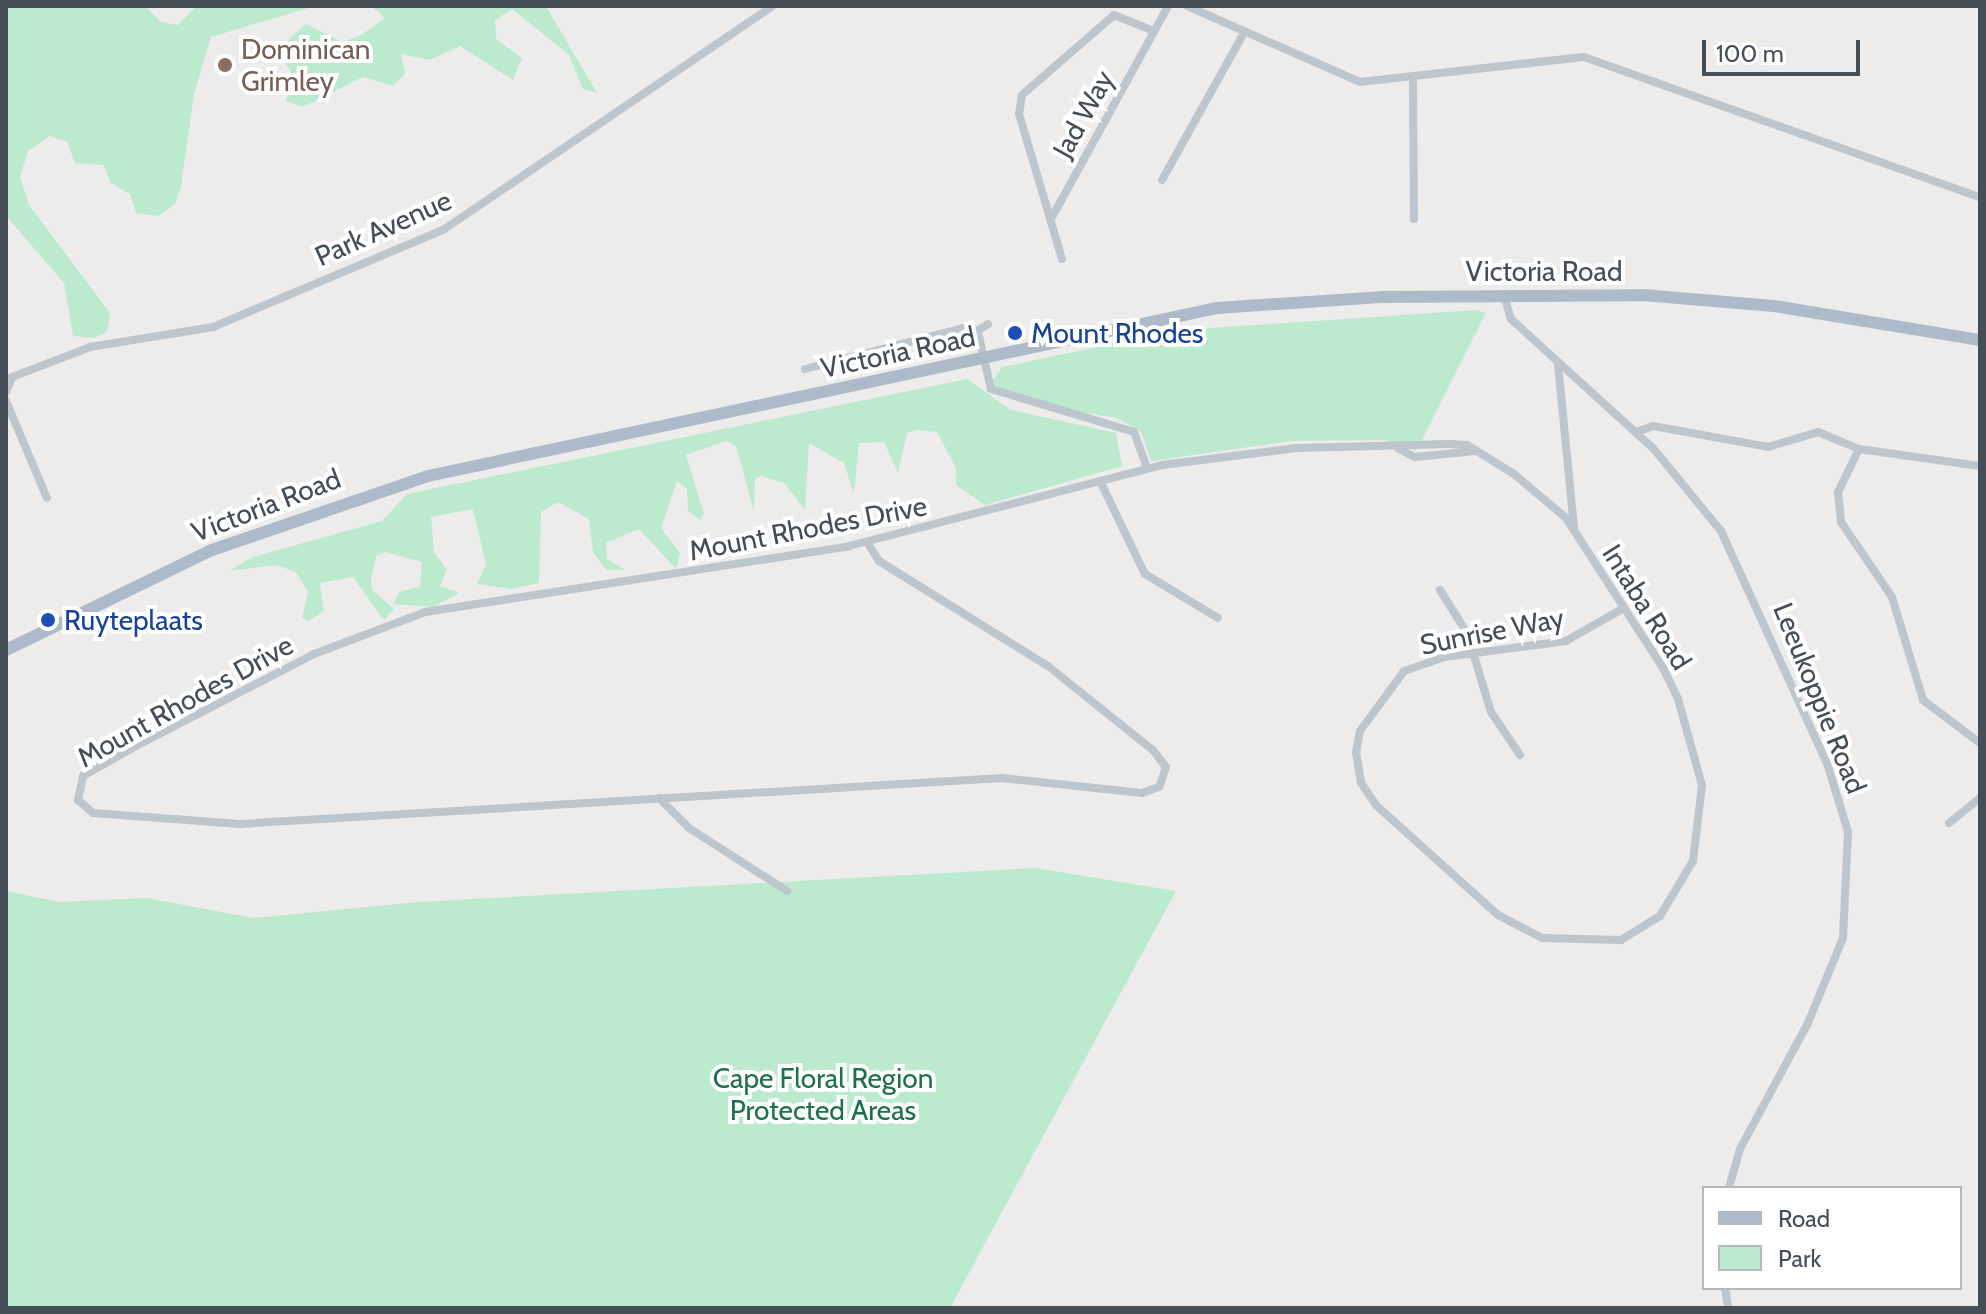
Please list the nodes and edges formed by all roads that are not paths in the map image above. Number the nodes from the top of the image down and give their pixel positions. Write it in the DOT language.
graph roads {
  1 [pos="772,6"];
  2 [pos="1168,6"];
  3 [pos="1187,6"];
  4 [pos="1154,31"];
  5 [pos="1242,36"];
  6 [pos="1413,81"];
  7 [pos="1162,180"];
  8 [pos="1980,197"];
  9 [pos="1051,219"];
  10 [pos="1414,219"];
  11 [pos="1062,259"];
  12 [pos="1504,294"];
  13 [pos="988,324"];
  14 [pos="977,331"];
  15 [pos="1980,340"];
  16 [pos="985,358"];
  17 [pos="1558,364"];
  18 [pos="805,369"];
  19 [pos="6,392"];
  20 [pos="6,401"];
  21 [pos="1636,432"];
  22 [pos="1399,449"];
  23 [pos="1859,449"];
  24 [pos="1980,466"];
  25 [pos="1147,468"];
  26 [pos="1100,481"];
  27 [pos="47,498"];
  28 [pos="1574,529"];
  29 [pos="867,542"];
  30 [pos="1440,590"];
  31 [pos="1622,609"];
  32 [pos="1218,618"];
  33 [pos="6,650"];
  34 [pos="1473,652"];
  35 [pos="1980,743"];
  36 [pos="1520,755"];
  37 [pos="659,798"];
  38 [pos="1980,798"];
  39 [pos="1949,823"];
  40 [pos="1436,858"];
  41 [pos="787,891"];
  42 [pos="1730,1186"];
  1 -- 19 [label="street, Park Avenue"];
  2 -- 4 [label="street, Jad Way"];
  3 -- 5 [label="street"];
  4 -- 9 [label="street, Jad Way"];
  4 -- 9 [label="street, Jad Way"];
  5 -- 6 [label="street"];
  5 -- 7 [label="street"];
  6 -- 8 [label="street"];
  6 -- 10 [label="street"];
  9 -- 11 [label="street, Jad Way"];
  12 -- 15 [label="main road, Victoria Road"];
  12 -- 16 [label="main road, Victoria Road"];
  12 -- 17 [label="street, Leeukoppie Road"];
  13 -- 14 [label="street"];
  14 -- 16 [label="street"];
  14 -- 18 [label="street"];
  16 -- 25 [label="street"];
  16 -- 33 [label="main road, Victoria Road"];
  17 -- 21 [label="street, Leeukoppie Road"];
  17 -- 28 [label="street, Intaba Road"];
  20 -- 27 [label="street"];
  21 -- 23 [label="street"];
  21 -- 42 [label="street, Leeukoppie Road"];
  22 -- 25 [label="street, Mount Rhodes Drive"];
  22 -- 28 [label="street, Intaba Road"];
  23 -- 24 [label="street"];
  23 -- 35 [label="street"];
  25 -- 26 [label="street, Mount Rhodes Drive"];
  26 -- 29 [label="street, Mount Rhodes Drive"];
  26 -- 32 [label="street"];
  28 -- 31 [label="street, Intaba Road"];
  29 -- 37 [label="street, Mount Rhodes Drive"];
  29 -- 37 [label="street, Mount Rhodes Drive"];
  30 -- 34 [label="street"];
  31 -- 34 [label="street, Sunrise Way"];
  31 -- 40 [label="street, Intaba Road"];
  34 -- 36 [label="street"];
  34 -- 40 [label="street, Sunrise Way"];
  37 -- 41 [label="street"];
  38 -- 39 [label="street"];
}
